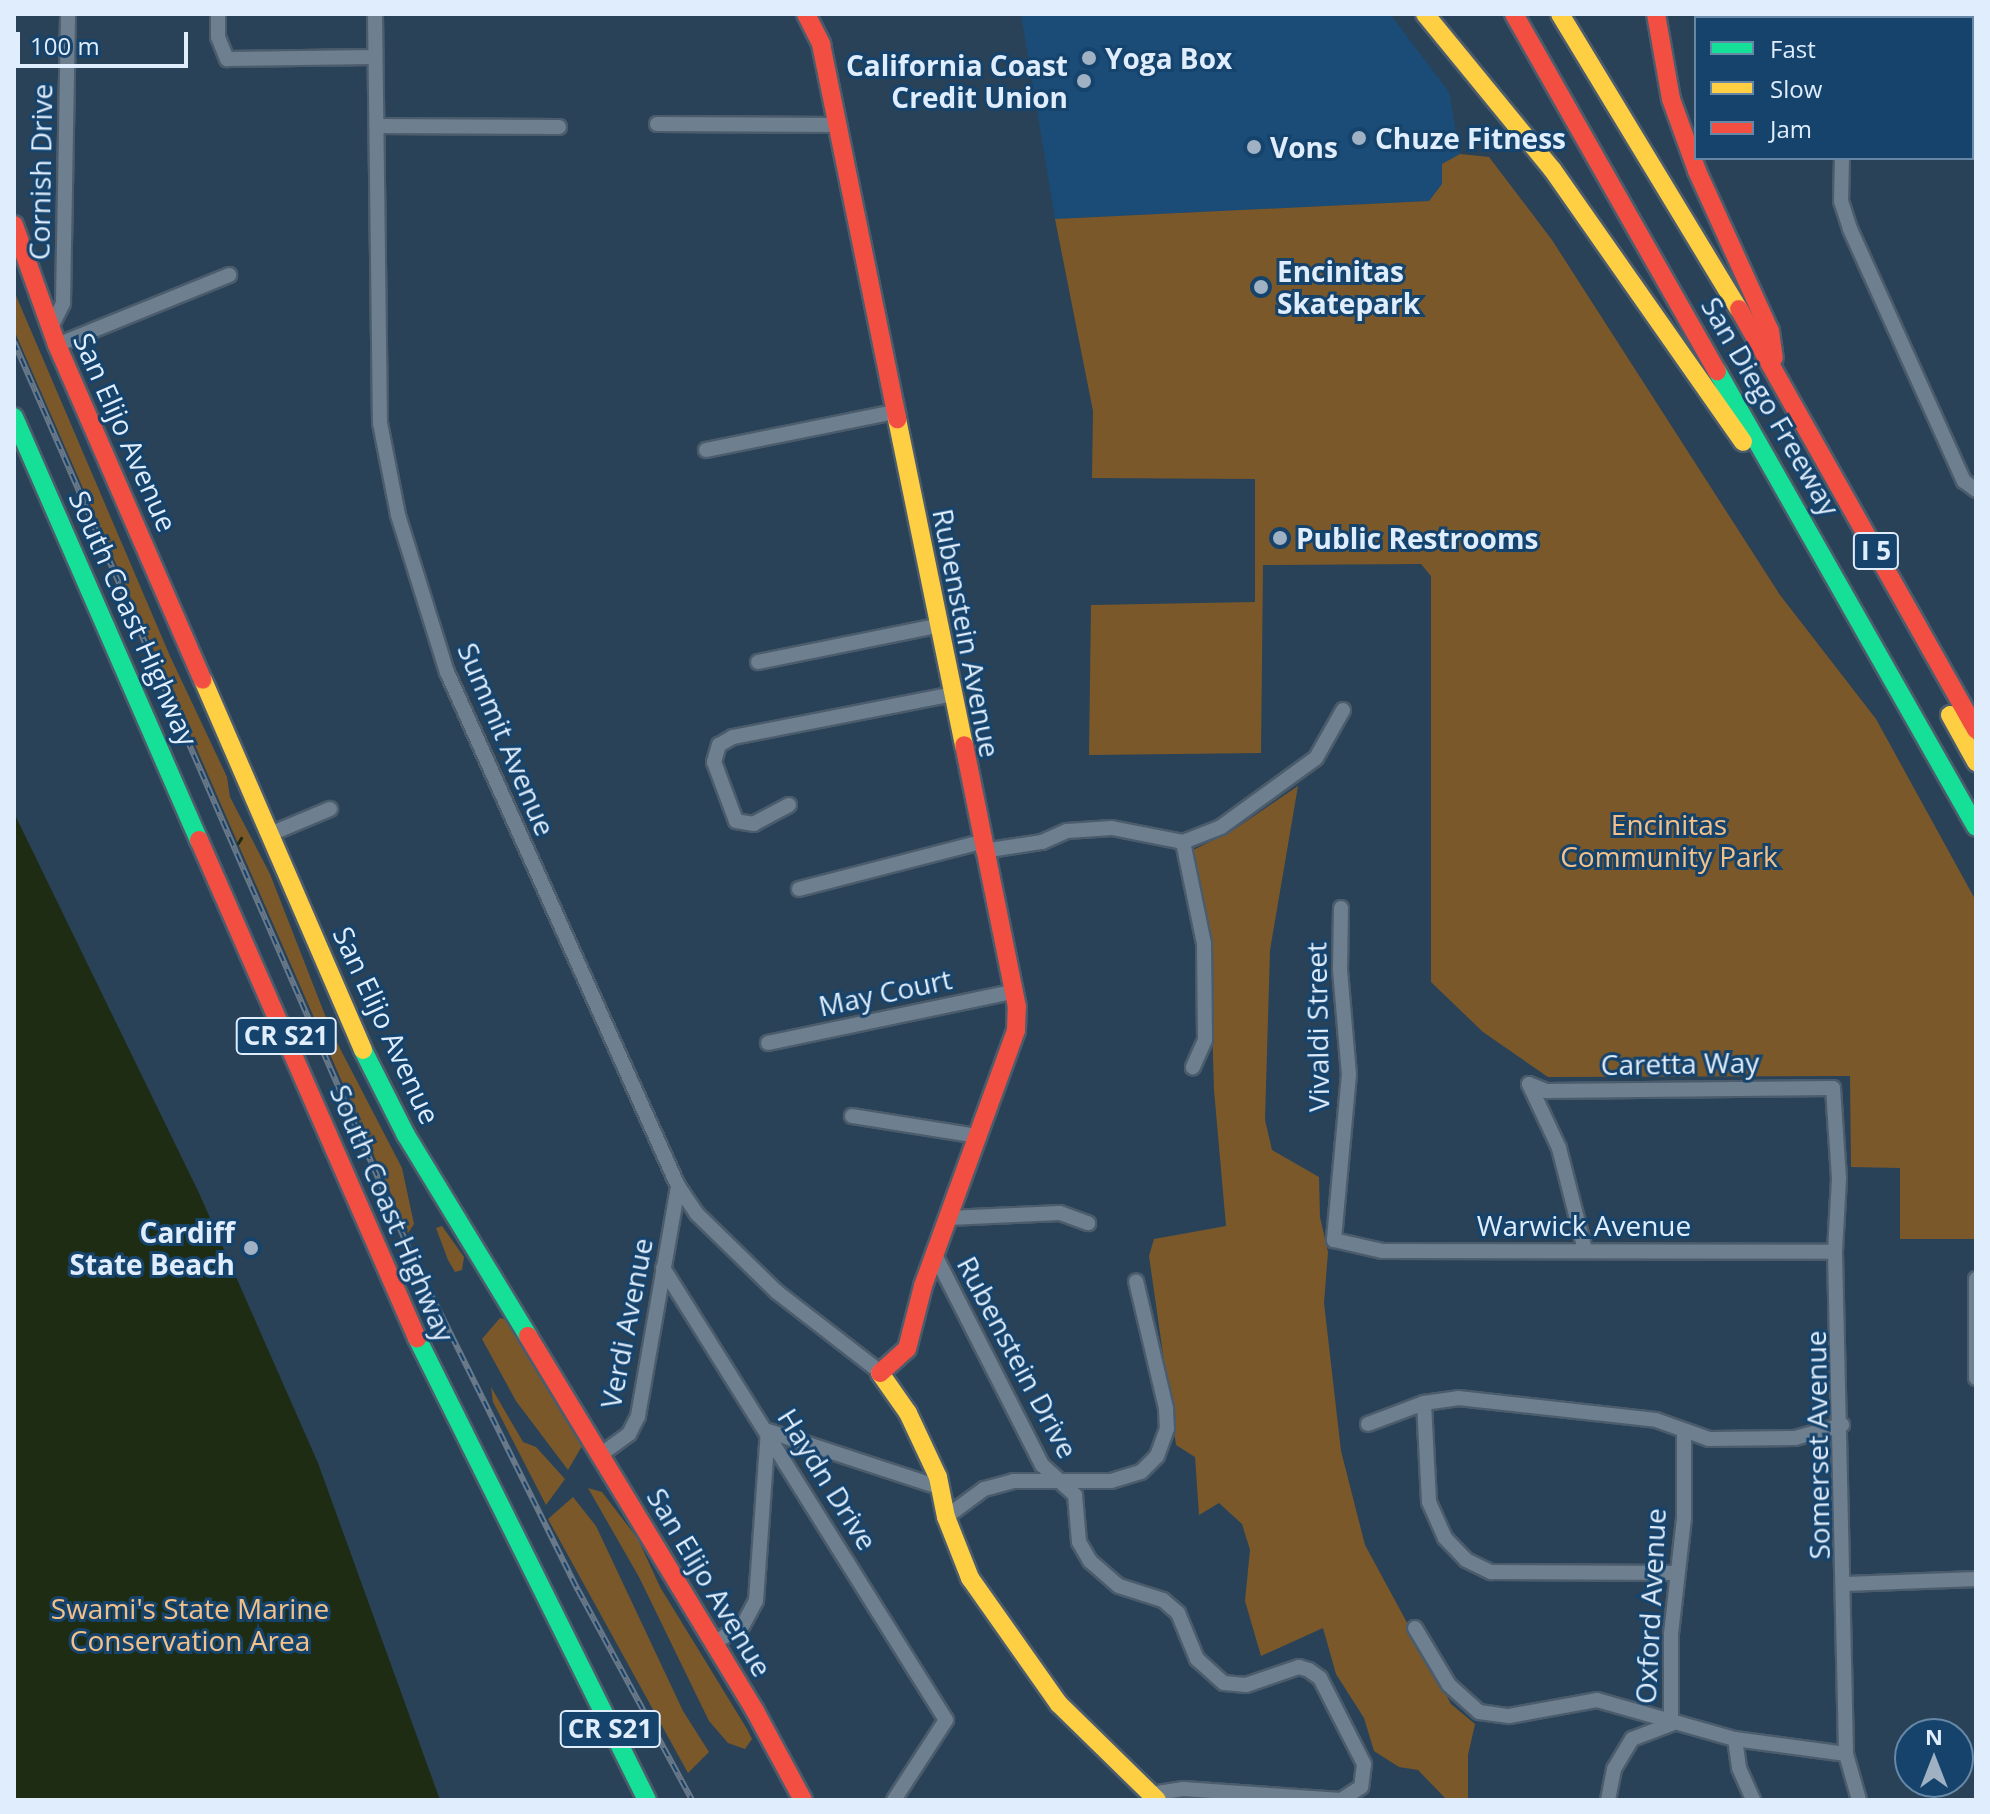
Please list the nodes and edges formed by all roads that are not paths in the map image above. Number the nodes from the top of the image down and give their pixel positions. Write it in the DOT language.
graph roads {
  1 [pos="68,14"];
  2 [pos="218,14"];
  3 [pos="375,14"];
  4 [pos="806,14"];
  5 [pos="1425,14"];
  6 [pos="1514,14"];
  7 [pos="1560,14"];
  8 [pos="1656,14"];
  9 [pos="374,57"];
  10 [pos="657,124"];
  11 [pos="837,125"];
  12 [pos="378,126"];
  13 [pos="559,127"];
  14 [pos="1842,160"];
  15 [pos="14,225"];
  16 [pos="229,275"];
  17 [pos="1735,302"];
  18 [pos="1694,329"];
  19 [pos="53,337"];
  20 [pos="1775,373"];
  21 [pos="894,412"];
  22 [pos="14,417"];
  23 [pos="706,450"];
  24 [pos="1976,490"];
  25 [pos="1836,575"];
  26 [pos="937,626"];
  27 [pos="758,662"];
  28 [pos="950,695"];
  29 [pos="1343,710"];
  30 [pos="1976,730"];
  31 [pos="1976,762"];
  32 [pos="1976,799"];
  33 [pos="789,805"];
  34 [pos="330,809"];
  35 [pos="1976,827"];
  36 [pos="270,834"];
  37 [pos="1183,842"];
  38 [pos="982,846"];
  39 [pos="799,889"];
  40 [pos="1341,908"];
  41 [pos="1013,992"];
  42 [pos="768,1043"];
  43 [pos="1193,1067"];
  44 [pos="1833,1088"];
  45 [pos="852,1116"];
  46 [pos="977,1136"];
  47 [pos="678,1186"];
  48 [pos="948,1218"];
  49 [pos="1088,1223"];
  50 [pos="1334,1240"];
  51 [pos="1585,1250"];
  52 [pos="1835,1252"];
  53 [pos="935,1255"];
  54 [pos="663,1268"];
  55 [pos="1976,1279"];
  56 [pos="1136,1281"];
  57 [pos="879,1371"];
  58 [pos="1976,1378"];
  59 [pos="1424,1403"];
  60 [pos="1368,1424"];
  61 [pos="1842,1425"];
  62 [pos="768,1431"];
  63 [pos="1684,1431"];
  64 [pos="600,1455"];
  65 [pos="1053,1481"];
  66 [pos="938,1487"];
  67 [pos="946,1517"];
  68 [pos="1674,1573"];
  69 [pos="1976,1579"];
  70 [pos="1846,1584"];
  71 [pos="1415,1628"];
  72 [pos="714,1643"];
  73 [pos="1671,1724"];
  74 [pos="1735,1739"];
  75 [pos="1846,1754"];
  76 [pos="1155,1797"];
  77 [pos="647,1800"];
  78 [pos="803,1800"];
  79 [pos="894,1800"];
  80 [pos="1608,1800"];
  81 [pos="1753,1800"];
  82 [pos="1859,1800"];
  1 -- 19 [label="street, Cornish Drive"];
  2 -- 9 [label="street"];
  3 -- 9 [label="street, Summit Avenue"];
  4 -- 11 [label="main road, Rubenstein Avenue"];
  5 -- 25 [label="main road"];
  6 -- 18 [label="main road, San Diego Freeway / I 5"];
  7 -- 17 [label="main road, San Diego Freeway / I 5"];
  8 -- 20 [label="main road"];
  9 -- 12 [label="street, Summit Avenue"];
  10 -- 11 [label="street"];
  11 -- 21 [label="main road, Rubenstein Avenue"];
  12 -- 13 [label="street"];
  12 -- 47 [label="street, Summit Avenue"];
  14 -- 24 [label="street"];
  15 -- 19 [label="main road, San Elijo Avenue"];
  16 -- 19 [label="street"];
  17 -- 20 [label="main road, San Diego Freeway / I 5"];
  17 -- 31 [label="main road"];
  18 -- 25 [label="main road, San Diego Freeway / I 5"];
  18 -- 32 [label="main road"];
  19 -- 36 [label="main road, San Elijo Avenue"];
  20 -- 30 [label="main road, San Diego Freeway / I 5"];
  21 -- 23 [label="street"];
  21 -- 26 [label="main road, Rubenstein Avenue"];
  22 -- 77 [label="main road, South Coast Highway / CR S21"];
  25 -- 35 [label="main road, San Diego Freeway / I 5"];
  26 -- 27 [label="street"];
  26 -- 28 [label="main road, Rubenstein Avenue"];
  28 -- 33 [label="street"];
  28 -- 38 [label="main road, Rubenstein Avenue"];
  29 -- 37 [label="street"];
  34 -- 36 [label="street"];
  36 -- 64 [label="main road, San Elijo Avenue"];
  37 -- 38 [label="street"];
  37 -- 43 [label="street"];
  38 -- 39 [label="street"];
  38 -- 41 [label="main road, Rubenstein Avenue"];
  40 -- 50 [label="street, Vivaldi Street"];
  41 -- 42 [label="street, May Court"];
  41 -- 46 [label="main road, Rubenstein Avenue"];
  44 -- 51 [label="street, Caretta Way"];
  44 -- 52 [label="street, Somerset Avenue"];
  45 -- 46 [label="street"];
  46 -- 48 [label="main road, Rubenstein Avenue"];
  47 -- 54 [label="street, Verdi Avenue"];
  47 -- 57 [label="street, Summit Avenue"];
  48 -- 49 [label="street"];
  48 -- 53 [label="main road, Rubenstein Avenue"];
  50 -- 51 [label="street, Warwick Avenue"];
  51 -- 52 [label="street, Warwick Avenue"];
  52 -- 61 [label="street, Somerset Avenue"];
  53 -- 57 [label="main road, Rubenstein Avenue"];
  53 -- 65 [label="street, Rubenstein Drive"];
  54 -- 62 [label="street, Haydn Drive"];
  54 -- 64 [label="street, Verdi Avenue"];
  55 -- 58 [label="street"];
  56 -- 65 [label="street"];
  57 -- 66 [label="main road"];
  59 -- 60 [label="street"];
  59 -- 63 [label="street"];
  59 -- 68 [label="street"];
  61 -- 63 [label="street"];
  61 -- 70 [label="street, Somerset Avenue"];
  62 -- 66 [label="street"];
  62 -- 72 [label="street"];
  62 -- 79 [label="street, Haydn Drive"];
  63 -- 68 [label="street, Oxford Avenue"];
  64 -- 72 [label="main road, San Elijo Avenue"];
  65 -- 67 [label="street"];
  65 -- 76 [label="street, Rubenstein Drive"];
  66 -- 67 [label="main road"];
  67 -- 76 [label="main road"];
  68 -- 73 [label="street, Oxford Avenue"];
  69 -- 70 [label="street"];
  70 -- 75 [label="street, Somerset Avenue"];
  71 -- 73 [label="street"];
  72 -- 78 [label="main road, San Elijo Avenue"];
  73 -- 74 [label="street"];
  73 -- 80 [label="street, Oxford Avenue"];
  74 -- 75 [label="street"];
  74 -- 81 [label="street"];
  75 -- 82 [label="street, Somerset Avenue"];
}
